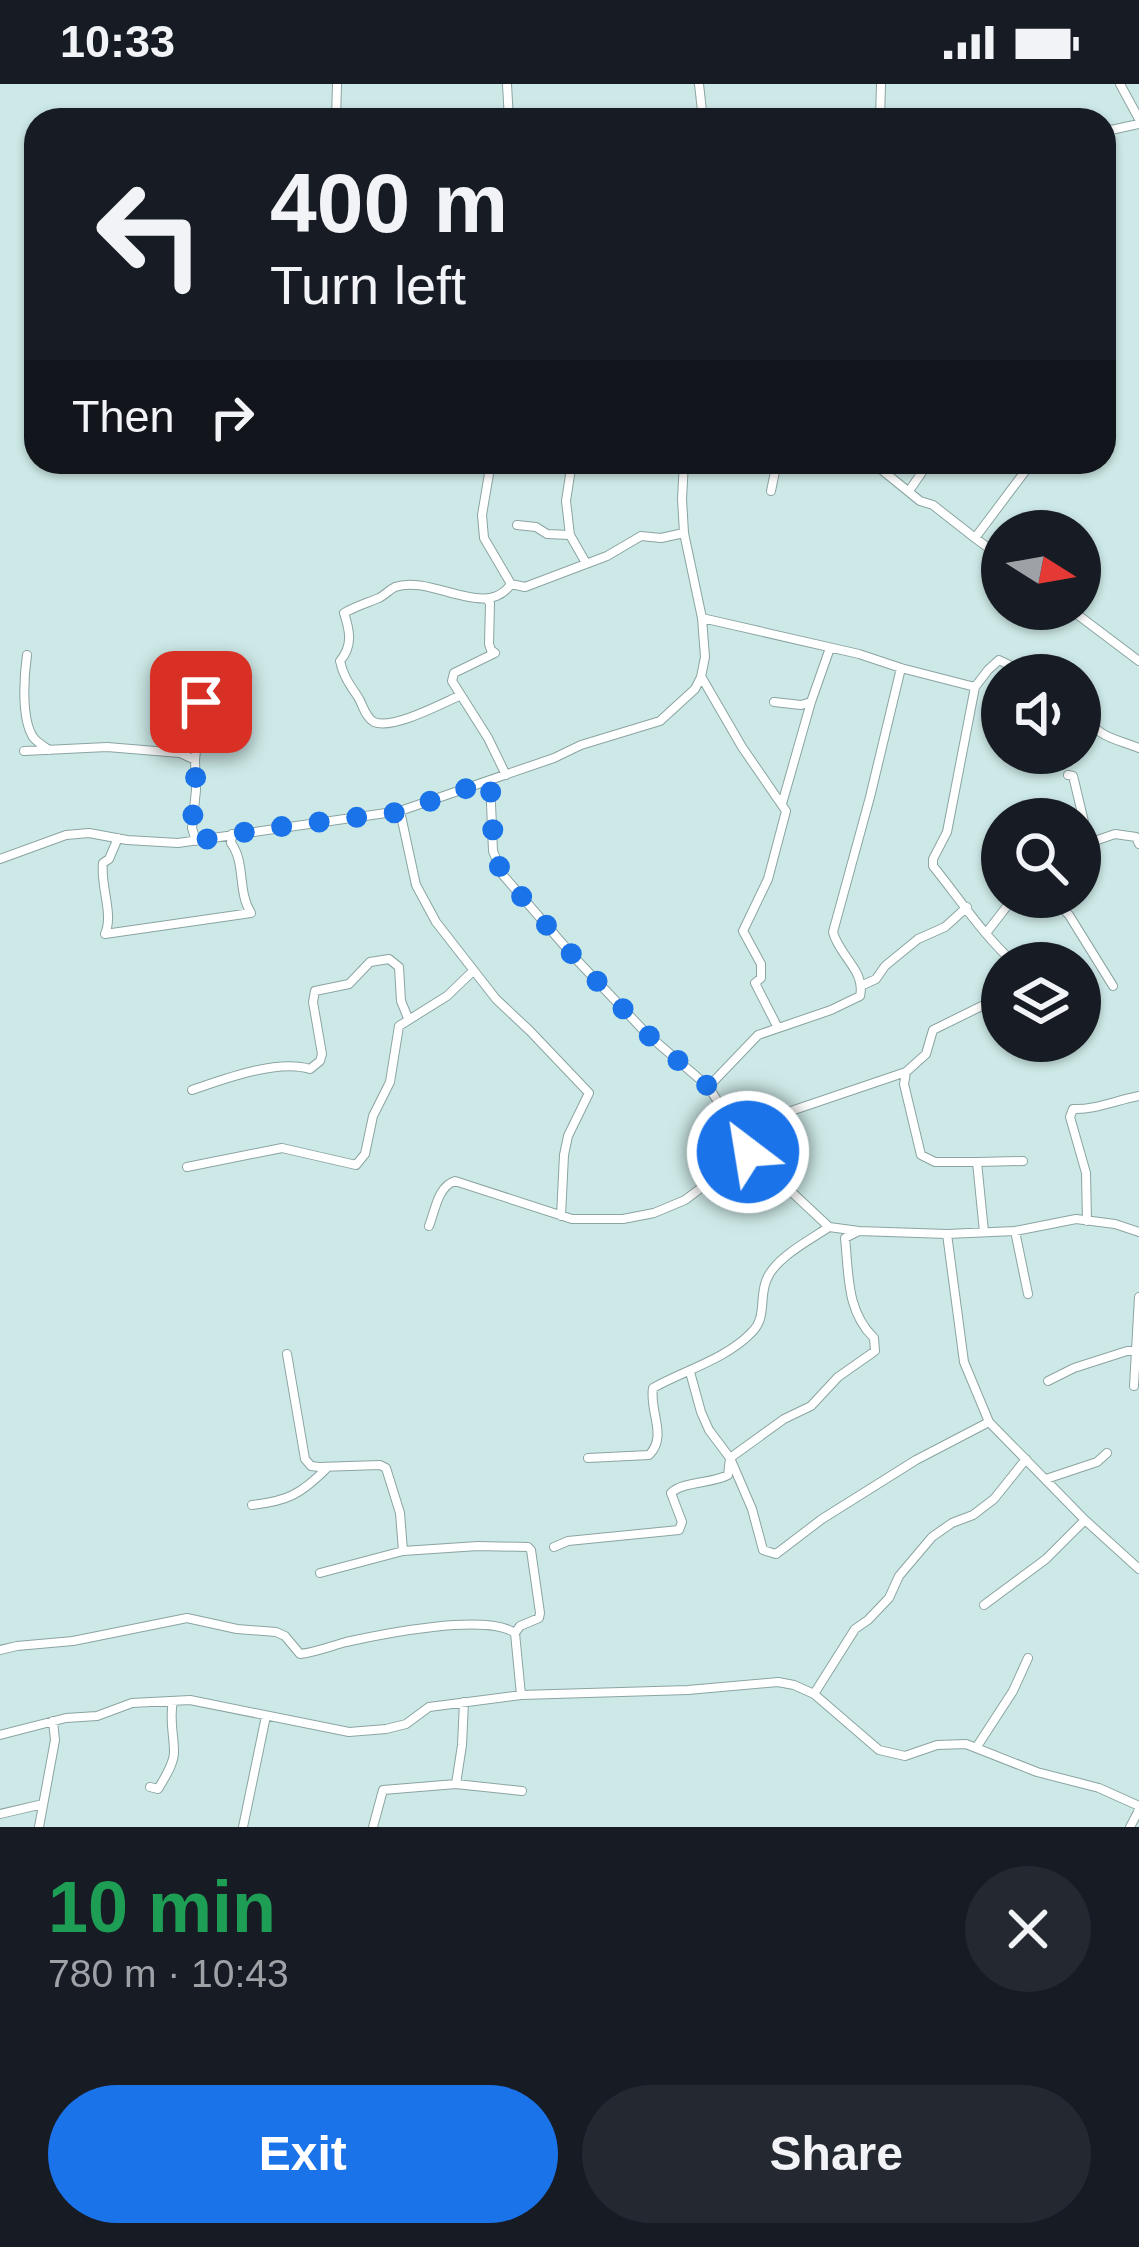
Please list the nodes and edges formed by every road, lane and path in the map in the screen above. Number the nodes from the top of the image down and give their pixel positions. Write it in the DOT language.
graph roads {
  1 [pos="1120,84"];
  2 [pos="1139,122"];
  3 [pos="488,474"];
  4 [pos="570,474"];
  5 [pos="683,474"];
  6 [pos="774,474"];
  7 [pos="887,474"];
  8 [pos="921,474"];
  9 [pos="1023,474"];
  10 [pos="771,490"];
  11 [pos="909,491"];
  12 [pos="517,525"];
  13 [pos="684,533"];
  14 [pos="570,535"];
  15 [pos="975,538"];
  16 [pos="981,542"];
  17 [pos="586,563"];
  18 [pos="511,584"];
  19 [pos="486,598"];
  20 [pos="702,618"];
  21 [pos="1098,630"];
  22 [pos="830,648"];
  23 [pos="27,655"];
  24 [pos="1139,661"];
  25 [pos="901,668"];
  26 [pos="701,677"];
  27 [pos="981,679"];
  28 [pos="975,687"];
  29 [pos="208,691"];
  30 [pos="460,696"];
  31 [pos="774,702"];
  32 [pos="811,703"];
  33 [pos="1101,734"];
  34 [pos="1139,748"];
  35 [pos="50,751"];
  36 [pos="24,752"];
  37 [pos="195,760"];
  38 [pos="506,775"];
  39 [pos="1068,775"];
  40 [pos="490,780"];
  41 [pos="1077,798"];
  42 [pos="782,804"];
  43 [pos="400,812"];
  44 [pos="232,834"];
  45 [pos="118,838"];
  46 [pos="1101,840"];
  47 [pos="196,841"];
  48 [pos="1139,844"];
  49 [pos="0,859"];
  50 [pos="967,907"];
  51 [pos="998,918"];
  52 [pos="1071,918"];
  53 [pos="988,932"];
  54 [pos="993,942"];
  55 [pos="473,971"];
  56 [pos="862,985"];
  57 [pos="1114,986"];
  58 [pos="981,1006"];
  59 [pos="408,1018"];
  60 [pos="778,1028"];
  61 [pos="906,1072"];
  62 [pos="710,1088"];
  63 [pos="192,1090"];
  64 [pos="1139,1096"];
  65 [pos="740,1139"];
  66 [pos="748,1152"];
  67 [pos="1023,1161"];
  68 [pos="977,1162"];
  69 [pos="187,1168"];
  70 [pos="561,1216"];
  71 [pos="1087,1221"];
  72 [pos="429,1226"];
  73 [pos="829,1227"];
  74 [pos="859,1231"];
  75 [pos="984,1232"];
  76 [pos="1015,1232"];
  77 [pos="1139,1233"];
  78 [pos="947,1234"];
  79 [pos="1028,1294"];
  80 [pos="1139,1297"];
  81 [pos="1136,1351"];
  82 [pos="287,1354"];
  83 [pos="690,1372"];
  84 [pos="1048,1381"];
  85 [pos="1134,1386"];
  86 [pos="989,1422"];
  87 [pos="1107,1453"];
  88 [pos="730,1458"];
  89 [pos="587,1459"];
  90 [pos="1026,1459"];
  91 [pos="328,1467"];
  92 [pos="1046,1479"];
  93 [pos="252,1505"];
  94 [pos="1085,1520"];
  95 [pos="554,1547"];
  96 [pos="404,1552"];
  97 [pos="1139,1569"];
  98 [pos="320,1573"];
  99 [pos="983,1605"];
  100 [pos="515,1633"];
  101 [pos="0,1650"];
  102 [pos="1028,1658"];
  103 [pos="814,1694"];
  104 [pos="521,1695"];
  105 [pos="173,1701"];
  106 [pos="464,1702"];
  107 [pos="266,1715"];
  108 [pos="53,1721"];
  109 [pos="0,1735"];
  110 [pos="976,1748"];
  111 [pos="456,1784"];
  112 [pos="150,1787"];
  113 [pos="522,1791"];
  114 [pos="44,1804"];
  115 [pos="1139,1808"];
  116 [pos="0,1814"];
  117 [pos="39,1827"];
  118 [pos="243,1827"];
  119 [pos="374,1827"];
  120 [pos="1130,1827"];
  1 -- 2 [label="street"];
  3 -- 18 [label="street"];
  4 -- 14 [label="street"];
  5 -- 13 [label="street"];
  6 -- 10 [label="street"];
  7 -- 11 [label="street"];
  8 -- 11 [label="street"];
  9 -- 15 [label="street"];
  11 -- 15 [label="street"];
  12 -- 14 [label="street"];
  13 -- 17 [label="street"];
  13 -- 20 [label="street"];
  14 -- 17 [label="street"];
  15 -- 16 [label="street"];
  17 -- 18 [label="street"];
  18 -- 19 [label="street"];
  19 -- 30 [label="street"];
  19 -- 30 [label="street"];
  20 -- 22 [label="street"];
  20 -- 26 [label="street"];
  21 -- 24 [label="street"];
  22 -- 25 [label="street"];
  22 -- 32 [label="street"];
  23 -- 35 [label="street"];
  25 -- 28 [label="street"];
  25 -- 56 [label="street"];
  26 -- 38 [label="street"];
  26 -- 42 [label="street"];
  27 -- 28 [label="street"];
  28 -- 50 [label="street"];
  29 -- 37 [label="street"];
  30 -- 38 [label="street"];
  31 -- 32 [label="street"];
  32 -- 42 [label="street"];
  33 -- 34 [label="street"];
  35 -- 36 [label="street"];
  35 -- 37 [label="street"];
  37 -- 47 [label="street"];
  38 -- 40 [label="street"];
  39 -- 41 [label="street"];
  40 -- 43 [label="street"];
  40 -- 62 [label="street"];
  42 -- 60 [label="street"];
  43 -- 44 [label="street"];
  43 -- 55 [label="street"];
  44 -- 45 [label="street"];
  44 -- 47 [label="street"];
  45 -- 47 [label="street"];
  45 -- 49 [label="street"];
  46 -- 48 [label="street"];
  50 -- 53 [label="street"];
  50 -- 56 [label="street"];
  51 -- 53 [label="street"];
  52 -- 57 [label="street"];
  53 -- 54 [label="street"];
  55 -- 59 [label="street"];
  55 -- 70 [label="street"];
  56 -- 60 [label="street"];
  58 -- 61 [label="street"];
  59 -- 63 [label="street"];
  59 -- 69 [label="street"];
  60 -- 62 [label="street"];
  61 -- 65 [label="street"];
  61 -- 68 [label="street"];
  62 -- 65 [label="street"];
  64 -- 71 [label="street"];
  65 -- 66 [label="street"];
  66 -- 70 [label="street"];
  66 -- 73 [label="street"];
  67 -- 68 [label="street"];
  68 -- 75 [label="street"];
  70 -- 72 [label="street"];
  71 -- 76 [label="street"];
  71 -- 77 [label="street"];
  73 -- 74 [label="street"];
  73 -- 83 [label="street"];
  74 -- 78 [label="street"];
  74 -- 88 [label="street"];
  75 -- 76 [label="street"];
  75 -- 78 [label="street"];
  76 -- 79 [label="street"];
  78 -- 86 [label="street"];
  80 -- 81 [label="street"];
  81 -- 84 [label="street"];
  81 -- 85 [label="street"];
  82 -- 91 [label="street"];
  83 -- 88 [label="street"];
  83 -- 89 [label="street"];
  86 -- 88 [label="street"];
  86 -- 90 [label="street"];
  87 -- 92 [label="street"];
  88 -- 95 [label="street"];
  90 -- 92 [label="street"];
  90 -- 103 [label="street"];
  91 -- 93 [label="street"];
  91 -- 96 [label="street"];
  92 -- 94 [label="street"];
  94 -- 97 [label="street"];
  94 -- 99 [label="street"];
  96 -- 98 [label="street"];
  96 -- 100 [label="street"];
  100 -- 101 [label="street"];
  100 -- 104 [label="street"];
  102 -- 110 [label="street"];
  103 -- 104 [label="street"];
  103 -- 110 [label="street"];
  104 -- 106 [label="street"];
  105 -- 107 [label="street"];
  105 -- 108 [label="street"];
  105 -- 112 [label="street"];
  106 -- 107 [label="street"];
  106 -- 111 [label="street"];
  107 -- 118 [label="street"];
  108 -- 109 [label="street"];
  108 -- 114 [label="street"];
  110 -- 115 [label="street"];
  111 -- 113 [label="street"];
  111 -- 119 [label="street"];
  114 -- 116 [label="street"];
  114 -- 117 [label="street"];
  115 -- 120 [label="street"];
}
